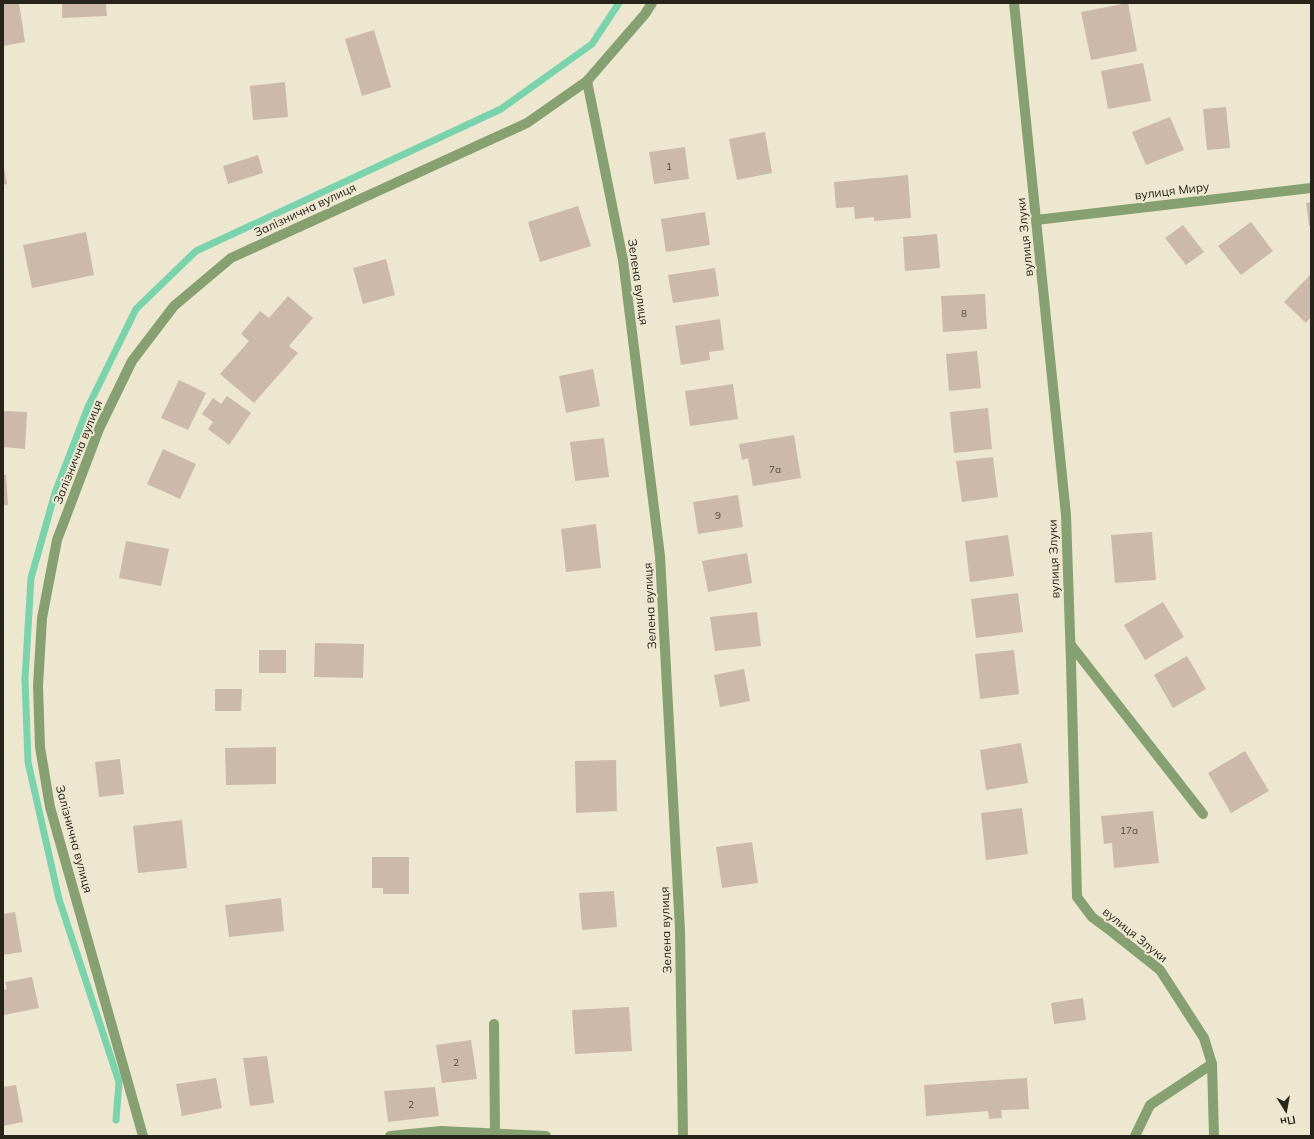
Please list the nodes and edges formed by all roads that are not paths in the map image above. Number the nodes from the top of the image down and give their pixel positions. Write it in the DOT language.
graph roads {
  1 [pos="652,3"];
  2 [pos="1014,3"];
  3 [pos="587,81"];
  4 [pos="1311,188"];
  5 [pos="1036,220"];
  6 [pos="1070,645"];
  7 [pos="1203,814"];
  8 [pos="494,1024"];
  9 [pos="1212,1064"];
  10 [pos="495,1134"];
  11 [pos="143,1136"];
  12 [pos="390,1136"];
  13 [pos="546,1136"];
  14 [pos="683,1136"];
  15 [pos="1135,1136"];
  16 [pos="1214,1136"];
  1 -- 3 [label="street, Залізнична вулиця"];
  2 -- 5 [label="street, вулиця Злуки"];
  3 -- 11 [label="street, Залізнична вулиця"];
  3 -- 14 [label="street, Зелена вулиця"];
  4 -- 5 [label="street, вулиця Миру"];
  5 -- 6 [label="street, вулиця Злуки"];
  6 -- 7 [label="street"];
  6 -- 9 [label="street, вулиця Злуки"];
  8 -- 10 [label="street"];
  9 -- 15 [label="street"];
  9 -- 16 [label="street, вулиця Злуки"];
  10 -- 12 [label="street"];
  10 -- 13 [label="street"];
}
